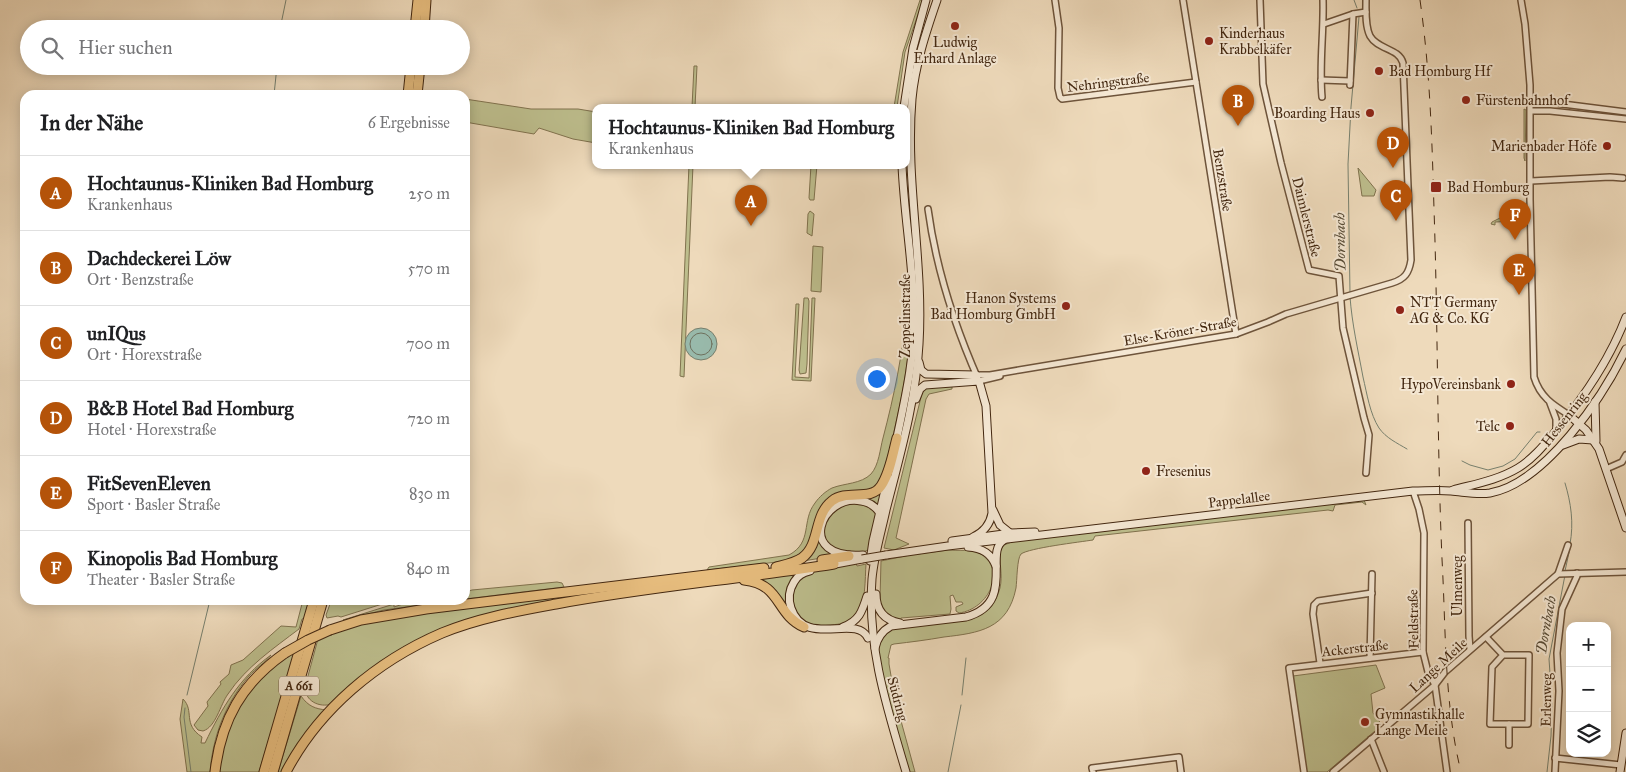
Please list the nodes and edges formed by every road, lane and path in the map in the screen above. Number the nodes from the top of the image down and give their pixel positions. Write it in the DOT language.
graph roads {
  1 [pos="426,0"];
  2 [pos="926,0"];
  3 [pos="937,0"];
  4 [pos="1055,0"];
  5 [pos="1183,0"];
  6 [pos="1260,0"];
  7 [pos="1323,0"];
  8 [pos="1366,0"];
  9 [pos="1521,0"];
  10 [pos="417,3"];
  11 [pos="1366,12"];
  12 [pos="1354,14"];
  13 [pos="412,20"];
  14 [pos="416,20"];
  15 [pos="425,20"];
  16 [pos="1324,24"];
  17 [pos="407,75"];
  18 [pos="419,75"];
  19 [pos="1321,80"];
  20 [pos="1196,82"];
  21 [pos="408,90"];
  22 [pos="418,90"];
  23 [pos="1322,97"];
  24 [pos="1530,100"];
  25 [pos="1560,102"];
  26 [pos="904,104"];
  27 [pos="1531,111"];
  28 [pos="1560,112"];
  29 [pos="1626,112"];
  30 [pos="1626,119"];
  31 [pos="902,169"];
  32 [pos="1623,178"];
  33 [pos="1531,181"];
  34 [pos="928,209"];
  35 [pos="1341,298"];
  36 [pos="1626,317"];
  37 [pos="1624,332"];
  38 [pos="1236,334"];
  39 [pos="1626,349"];
  40 [pos="918,357"];
  41 [pos="977,378"];
  42 [pos="958,382"];
  43 [pos="984,395"];
  44 [pos="1595,401"];
  45 [pos="1550,403"];
  46 [pos="1570,415"];
  47 [pos="1579,423"];
  48 [pos="1556,431"];
  49 [pos="897,438"];
  50 [pos="1594,442"];
  51 [pos="1560,447"];
  52 [pos="900,452"];
  53 [pos="1626,454"];
  54 [pos="1606,468"];
  55 [pos="1366,473"];
  56 [pos="1450,491"];
  57 [pos="1430,492"];
  58 [pos="1400,493"];
  59 [pos="1414,494"];
  60 [pos="992,506"];
  61 [pos="880,513"];
  62 [pos="1468,523"];
  63 [pos="1626,528"];
  64 [pos="1081,530"];
  65 [pos="1011,533"];
  66 [pos="973,537"];
  67 [pos="1006,540"];
  68 [pos="878,544"];
  69 [pos="1568,545"];
  70 [pos="948,546"];
  71 [pos="887,554"];
  72 [pos="849,556"];
  73 [pos="862,557"];
  74 [pos="834,564"];
  75 [pos="776,567"];
  76 [pos="997,568"];
  77 [pos="1625,572"];
  78 [pos="1574,573"];
  79 [pos="1372,574"];
  80 [pos="1559,574"];
  81 [pos="729,579"];
  82 [pos="1372,593"];
  83 [pos="867,596"];
  84 [pos="566,598"];
  85 [pos="313,605"];
  86 [pos="322,605"];
  87 [pos="903,623"];
  88 [pos="804,626"];
  89 [pos="840,628"];
  90 [pos="870,635"];
  91 [pos="1486,637"];
  92 [pos="1470,649"];
  93 [pos="874,651"];
  94 [pos="1423,652"];
  95 [pos="1503,655"];
  96 [pos="1370,658"];
  97 [pos="1320,664"];
  98 [pos="1435,685"];
  99 [pos="1509,724"];
  100 [pos="1626,733"];
  101 [pos="1371,739"];
  102 [pos="1509,745"];
  103 [pos="1555,758"];
  104 [pos="1621,768"];
  105 [pos="215,772"];
  106 [pos="264,772"];
  107 [pos="273,772"];
  108 [pos="286,772"];
  109 [pos="902,772"];
  110 [pos="906,772"];
  111 [pos="1093,772"];
  112 [pos="1181,772"];
  113 [pos="1304,772"];
  114 [pos="1333,772"];
  115 [pos="1384,772"];
  116 [pos="1447,772"];
  117 [pos="1555,772"];
  1 -- 15 [label="highway"];
  2 -- 26 [label="main road"];
  3 -- 40 [label="main road, Zeppelinstraße"];
  4 -- 20 [label="street, Nehringstraße"];
  5 -- 20 [label="street, Benzstraße"];
  6 -- 35 [label="street, Daimlerstraße"];
  7 -- 16 [label="street"];
  8 -- 11 [label="street, Else-Kröner-Straße"];
  9 -- 24 [label="street"];
  10 -- 13 [label="highway"];
  10 -- 14 [label="highway"];
  11 -- 12 [label="street"];
  11 -- 35 [label="street, Else-Kröner-Straße"];
  12 -- 16 [label="street"];
  12 -- 19 [label="street"];
  16 -- 19 [label="street"];
  17 -- 21 [label="highway"];
  18 -- 22 [label="highway"];
  19 -- 23 [label="street"];
  20 -- 38 [label="street, Benzstraße"];
  24 -- 25 [label="street"];
  24 -- 27 [label="street"];
  25 -- 28 [label="street"];
  25 -- 29 [label="street"];
  27 -- 28 [label="street"];
  27 -- 33 [label="street"];
  28 -- 30 [label="street"];
  31 -- 49 [label="main road, Zeppelinstraße"];
  32 -- 33 [label="street"];
  33 -- 45 [label="street"];
  34 -- 41 [label="street"];
  35 -- 38 [label="street, Else-Kröner-Straße"];
  35 -- 55 [label="street, Daimlerstraße"];
  36 -- 37 [label="main road, Hessenring"];
  37 -- 46 [label="main road, Hessenring"];
  38 -- 41 [label="street, Else-Kröner-Straße"];
  39 -- 44 [label="main road, Hessenring"];
  40 -- 41 [label="main road"];
  40 -- 52 [label="main road, Zeppelinstraße"];
  41 -- 42 [label="main road"];
  41 -- 43 [label="main road"];
  42 -- 43 [label="main road"];
  42 -- 52 [label="main road"];
  43 -- 60 [label="main road"];
  44 -- 47 [label="main road, Hessenring"];
  44 -- 50 [label="main road"];
  45 -- 46 [label="street"];
  45 -- 48 [label="street, Hessenring"];
  46 -- 47 [label="main road"];
  46 -- 48 [label="main road, Hessenring"];
  47 -- 50 [label="main road"];
  47 -- 51 [label="main road, Hessenring"];
  48 -- 56 [label="main road, Hessenring"];
  49 -- 61 [label="main road, Zeppelinstraße"];
  49 -- 75 [label="highway"];
  50 -- 51 [label="main road"];
  50 -- 54 [label="main road"];
  51 -- 56 [label="main road, Hessenring"];
  52 -- 68 [label="main road, Zeppelinstraße"];
  53 -- 54 [label="street"];
  54 -- 63 [label="main road"];
  56 -- 57 [label="main road, Pappelallee"];
  57 -- 58 [label="main road, Pappelallee"];
  57 -- 59 [label="main road, Pappelallee"];
  58 -- 59 [label="main road, Pappelallee"];
  58 -- 64 [label="main road, Pappelallee"];
  59 -- 94 [label="street, Feldstraße"];
  60 -- 65 [label="main road"];
  60 -- 66 [label="main road"];
  61 -- 72 [label="main road"];
  61 -- 83 [label="main road, Zeppelinstraße"];
  62 -- 92 [label="street, Ulmenweg"];
  64 -- 65 [label="main road, Pappelallee"];
  64 -- 67 [label="main road, Pappelallee"];
  65 -- 66 [label="main road, Pappelallee"];
  66 -- 71 [label="main road, Pappelallee"];
  67 -- 70 [label="main road, Pappelallee"];
  67 -- 76 [label="main road"];
  68 -- 87 [label="main road"];
  68 -- 90 [label="main road, Zeppelinstraße"];
  69 -- 80 [label="street, Lange Meile"];
  70 -- 71 [label="main road, Pappelallee"];
  70 -- 76 [label="main road"];
  71 -- 73 [label="main road, Pappelallee, bridge"];
  72 -- 73 [label="main road, Pappelallee"];
  72 -- 75 [label="highway"];
  73 -- 74 [label="main road, Pappelallee"];
  74 -- 81 [label="highway"];
  74 -- 88 [label="main road, Pappelallee"];
  75 -- 84 [label="highway"];
  76 -- 87 [label="main road"];
  77 -- 78 [label="street"];
  78 -- 80 [label="street"];
  78 -- 103 [label="street, Erlenweg"];
  79 -- 82 [label="street"];
  80 -- 91 [label="street, Lange Meile"];
  81 -- 84 [label="highway"];
  81 -- 88 [label="highway"];
  82 -- 96 [label="street"];
  82 -- 97 [label="street"];
  83 -- 89 [label="main road"];
  83 -- 90 [label="main road, Zeppelinstraße"];
  84 -- 105 [label="highway, bridge"];
  84 -- 108 [label="highway"];
  85 -- 106 [label="highway, A 661"];
  86 -- 107 [label="highway, A 661"];
  87 -- 93 [label="main road"];
  88 -- 89 [label="main road"];
  89 -- 90 [label="main road"];
  90 -- 93 [label="main road, Südring"];
  90 -- 109 [label="main road, Südring"];
  91 -- 92 [label="street, Lange Meile"];
  91 -- 95 [label="street"];
  92 -- 98 [label="street, Lange Meile"];
  93 -- 110 [label="main road, Südring"];
  94 -- 96 [label="street, Ackerstraße"];
  94 -- 98 [label="street, Feldstraße"];
  95 -- 99 [label="street"];
  95 -- 99 [label="street"];
  96 -- 97 [label="street, Ackerstraße"];
  97 -- 113 [label="street, Ackerstraße"];
  98 -- 101 [label="street, Lange Meile"];
  98 -- 116 [label="street, Feldstraße"];
  99 -- 102 [label="street"];
  100 -- 104 [label="main road"];
  101 -- 114 [label="street, Lange Meile"];
  101 -- 115 [label="street"];
  103 -- 104 [label="street"];
  103 -- 117 [label="street, Erlenweg"];
  111 -- 112 [label="street"];
}
